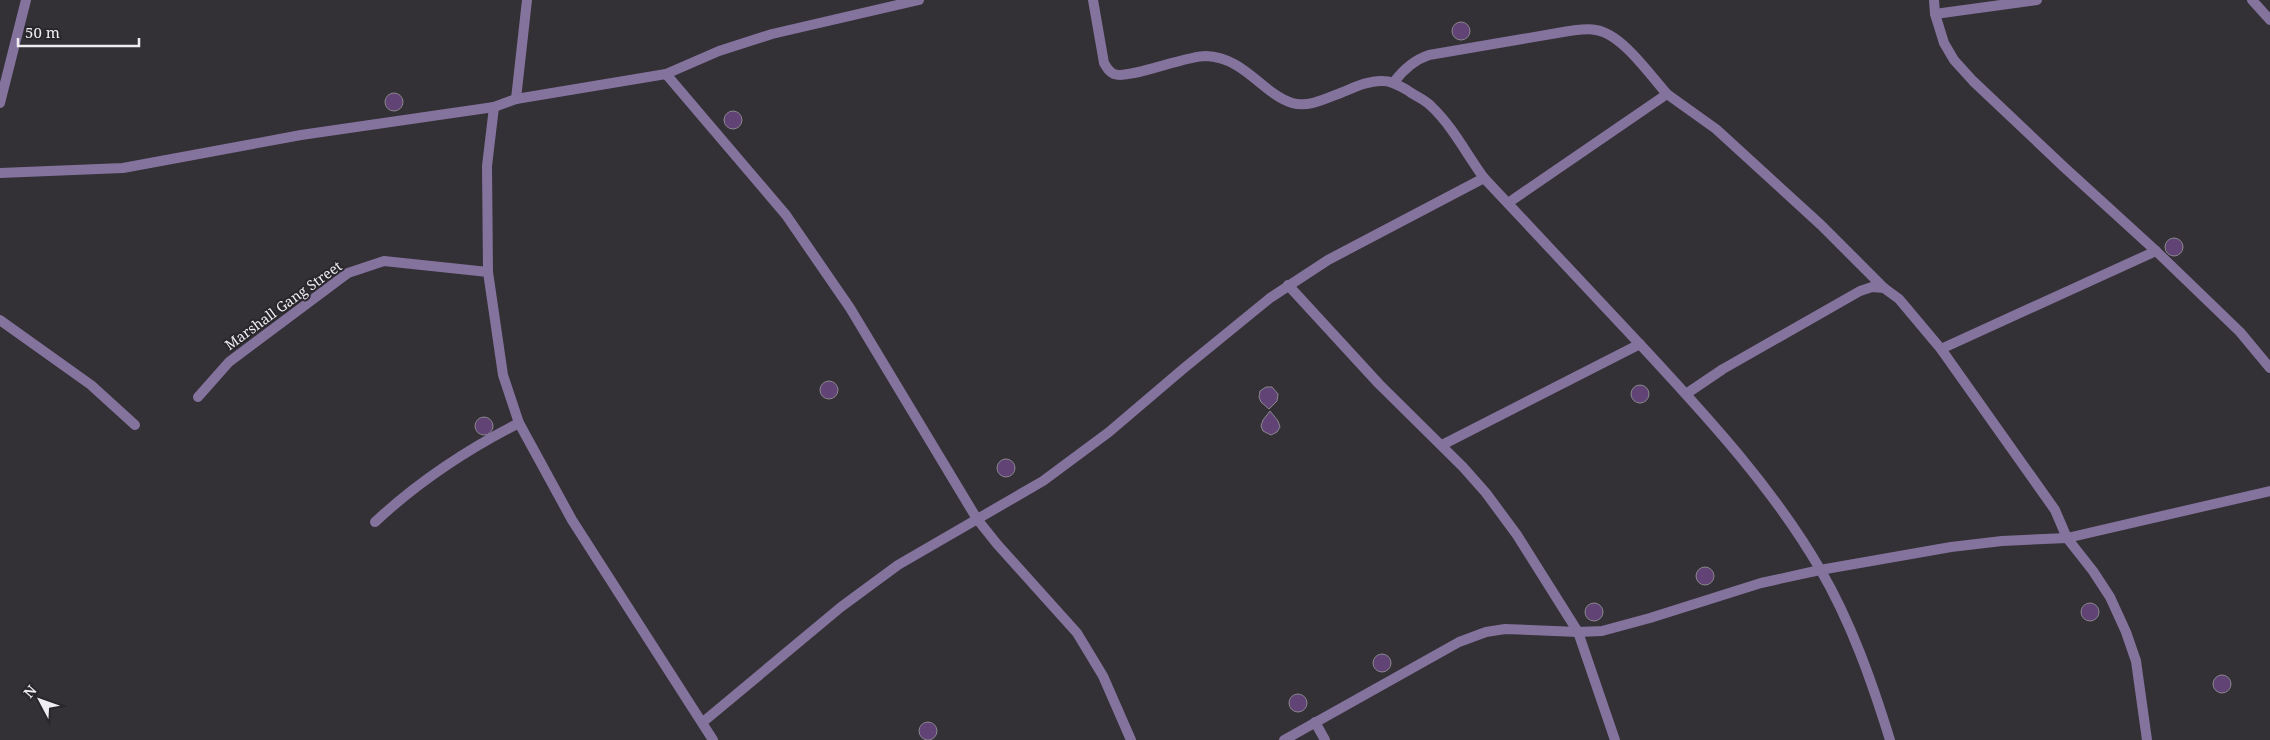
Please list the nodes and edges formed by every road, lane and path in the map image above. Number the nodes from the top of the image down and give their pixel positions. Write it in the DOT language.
graph roads {
  1 [pos="26,0"];
  2 [pos="527,0"];
  3 [pos="919,0"];
  4 [pos="1093,0"];
  5 [pos="1934,0"];
  6 [pos="2037,0"];
  7 [pos="2252,0"];
  8 [pos="1935,14"];
  9 [pos="2270,20"];
  10 [pos="666,74"];
  11 [pos="1394,82"];
  12 [pos="1667,94"];
  13 [pos="516,99"];
  14 [pos="0,103"];
  15 [pos="494,107"];
  16 [pos="0,173"];
  17 [pos="1484,178"];
  18 [pos="1508,204"];
  19 [pos="2156,251"];
  20 [pos="488,272"];
  21 [pos="1288,285"];
  22 [pos="1884,288"];
  23 [pos="0,320"];
  24 [pos="1640,344"];
  25 [pos="1941,350"];
  26 [pos="2270,368"];
  27 [pos="1686,394"];
  28 [pos="198,396"];
  29 [pos="518,423"];
  30 [pos="135,425"];
  31 [pos="1442,445"];
  32 [pos="2270,491"];
  33 [pos="977,519"];
  34 [pos="375,522"];
  35 [pos="2067,538"];
  36 [pos="1820,570"];
  37 [pos="1578,632"];
  38 [pos="703,722"];
  39 [pos="1315,722"];
  40 [pos="714,740"];
  41 [pos="1131,740"];
  42 [pos="1284,740"];
  43 [pos="1325,740"];
  44 [pos="1615,740"];
  45 [pos="1890,740"];
  46 [pos="2147,740"];
  1 -- 14 [label="street"];
  2 -- 13 [label="street"];
  3 -- 10 [label="street"];
  4 -- 11 [label="street"];
  5 -- 8 [label="street"];
  6 -- 8 [label="street"];
  7 -- 9 [label="street"];
  8 -- 19 [label="street"];
  10 -- 13 [label="street"];
  10 -- 33 [label="street"];
  11 -- 12 [label="street"];
  11 -- 17 [label="street"];
  12 -- 18 [label="street"];
  12 -- 22 [label="street"];
  13 -- 15 [label="street"];
  15 -- 16 [label="street"];
  15 -- 20 [label="street"];
  17 -- 18 [label="street"];
  17 -- 21 [label="street"];
  18 -- 24 [label="street"];
  19 -- 25 [label="street"];
  19 -- 26 [label="street"];
  20 -- 28 [label="street, Marshall Gang Street"];
  20 -- 29 [label="street"];
  21 -- 31 [label="street"];
  21 -- 33 [label="street"];
  22 -- 25 [label="street"];
  22 -- 27 [label="street"];
  23 -- 30 [label="street"];
  24 -- 27 [label="street"];
  24 -- 31 [label="street"];
  25 -- 35 [label="street"];
  27 -- 36 [label="street"];
  29 -- 34 [label="street"];
  29 -- 38 [label="street"];
  31 -- 37 [label="street"];
  32 -- 35 [label="street"];
  33 -- 38 [label="street"];
  33 -- 41 [label="street"];
  35 -- 36 [label="street"];
  35 -- 46 [label="street"];
  36 -- 37 [label="street"];
  36 -- 45 [label="street"];
  37 -- 39 [label="street"];
  37 -- 44 [label="street"];
  38 -- 40 [label="street"];
  39 -- 42 [label="street"];
  39 -- 43 [label="street"];
}
